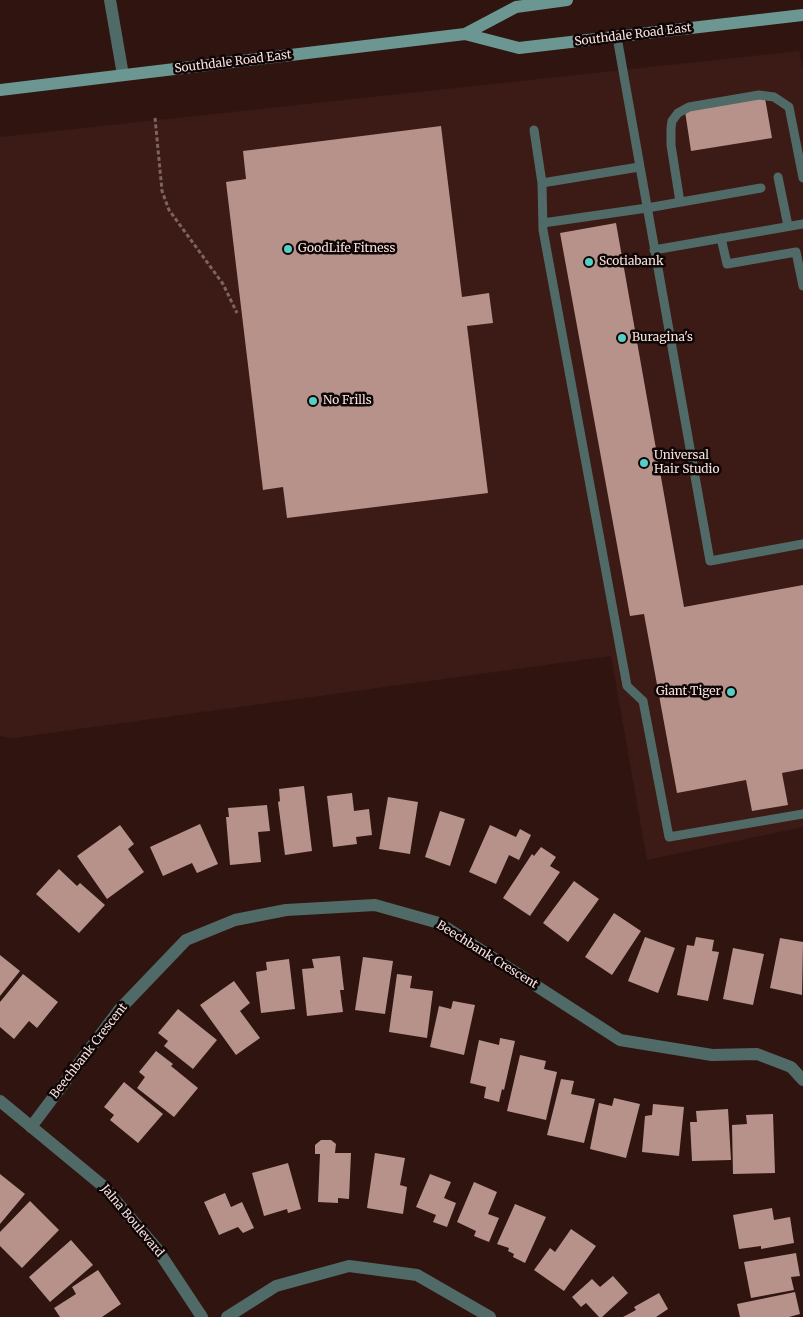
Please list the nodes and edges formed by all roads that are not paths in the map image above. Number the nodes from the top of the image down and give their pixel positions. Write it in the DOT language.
graph roads {
  1 [pos="110,0"];
  2 [pos="567,0"];
  3 [pos="803,15"];
  4 [pos="465,34"];
  5 [pos="617,37"];
  6 [pos="123,75"];
  7 [pos="0,90"];
  8 [pos="534,130"];
  9 [pos="638,167"];
  10 [pos="778,177"];
  11 [pos="803,178"];
  12 [pos="542,183"];
  13 [pos="761,188"];
  14 [pos="680,202"];
  15 [pos="647,208"];
  16 [pos="543,223"];
  17 [pos="803,224"];
  18 [pos="788,226"];
  19 [pos="721,238"];
  20 [pos="654,250"];
  21 [pos="803,286"];
  22 [pos="803,544"];
  23 [pos="803,814"];
  24 [pos="803,1080"];
  25 [pos="0,1102"];
  26 [pos="31,1127"];
  27 [pos="202,1317"];
  28 [pos="227,1317"];
  29 [pos="490,1317"];
  1 -- 6 [label="street"];
  2 -- 4 [label="main road, Southdale Road East"];
  3 -- 5 [label="main road, Southdale Road East"];
  4 -- 5 [label="main road, Southdale Road East"];
  4 -- 6 [label="main road, Southdale Road East"];
  5 -- 9 [label="lane"];
  6 -- 7 [label="main road, Southdale Road East"];
  8 -- 12 [label="lane"];
  9 -- 12 [label="lane"];
  9 -- 15 [label="lane"];
  10 -- 18 [label="lane"];
  11 -- 14 [label="lane"];
  12 -- 16 [label="lane"];
  13 -- 14 [label="lane"];
  14 -- 15 [label="lane"];
  15 -- 16 [label="lane"];
  15 -- 20 [label="lane"];
  16 -- 23 [label="lane"];
  17 -- 18 [label="lane"];
  18 -- 19 [label="lane"];
  19 -- 20 [label="lane"];
  19 -- 21 [label="lane"];
  20 -- 22 [label="lane"];
  24 -- 26 [label="street, Beechbank Crescent"];
  25 -- 26 [label="street, Jalna Boulevard"];
  26 -- 27 [label="street, Jalna Boulevard"];
  28 -- 29 [label="street"];
}
